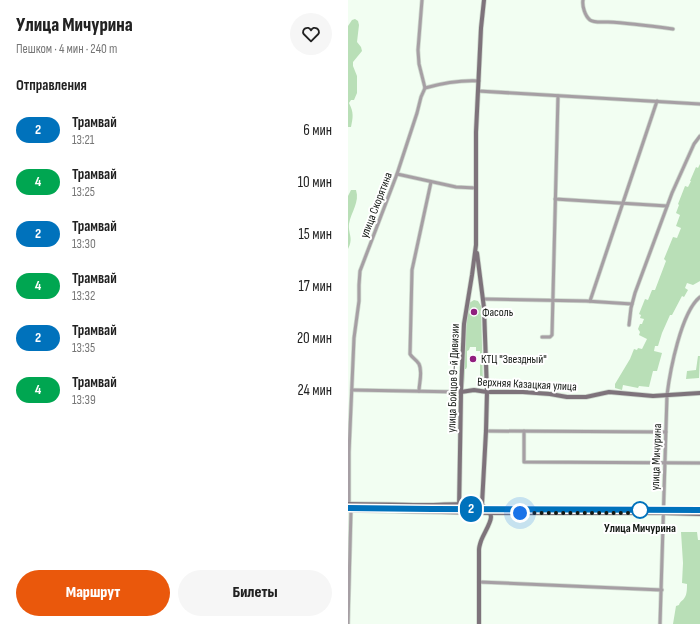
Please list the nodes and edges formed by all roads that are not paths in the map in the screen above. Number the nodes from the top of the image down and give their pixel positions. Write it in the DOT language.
graph roads {
  1 [pos="422,0"];
  2 [pos="484,0"];
  3 [pos="583,0"];
  4 [pos="673,29"];
  5 [pos="478,81"];
  6 [pos="425,88"];
  7 [pos="478,91"];
  8 [pos="558,96"];
  9 [pos="657,101"];
  10 [pos="700,104"];
  11 [pos="700,136"];
  12 [pos="398,174"];
  13 [pos="431,182"];
  14 [pos="476,188"];
  15 [pos="555,199"];
  16 [pos="623,202"];
  17 [pos="667,206"];
  18 [pos="476,245"];
  19 [pos="700,297"];
  20 [pos="482,299"];
  21 [pos="553,300"];
  22 [pos="590,301"];
  23 [pos="632,304"];
  24 [pos="628,325"];
  25 [pos="542,337"];
  26 [pos="352,390"];
  27 [pos="419,391"];
  28 [pos="462,392"];
  29 [pos="487,392"];
  30 [pos="700,393"];
  31 [pos="666,395"];
  32 [pos="486,431"];
  33 [pos="524,431"];
  34 [pos="666,432"];
  35 [pos="664,463"];
  36 [pos="700,463"];
  37 [pos="483,490"];
  38 [pos="349,504"];
  39 [pos="459,505"];
  40 [pos="476,505"];
  41 [pos="483,507"];
  42 [pos="349,510"];
  43 [pos="461,512"];
  44 [pos="489,513"];
  45 [pos="663,513"];
  46 [pos="700,514"];
  47 [pos="479,582"];
  48 [pos="662,590"];
  49 [pos="348,624"];
  50 [pos="479,624"];
  51 [pos="660,624"];
  1 -- 6 [label="street"];
  2 -- 5 [label="street, улица Бойцов 9-й Дивизии"];
  3 -- 4 [label="street"];
  5 -- 6 [label="street"];
  5 -- 7 [label="street, улица Бойцов 9-й Дивизии"];
  6 -- 12 [label="street, улица Скорятина"];
  7 -- 8 [label="street"];
  7 -- 14 [label="street, улица Бойцов 9-й Дивизии"];
  8 -- 9 [label="street"];
  8 -- 15 [label="street"];
  9 -- 10 [label="street"];
  9 -- 16 [label="street"];
  11 -- 17 [label="street"];
  12 -- 13 [label="street"];
  12 -- 26 [label="street, улица Скорятина"];
  13 -- 14 [label="street"];
  13 -- 27 [label="street"];
  14 -- 18 [label="street, улица Бойцов 9-й Дивизии"];
  15 -- 16 [label="street"];
  15 -- 21 [label="street"];
  16 -- 17 [label="street"];
  16 -- 22 [label="street"];
  17 -- 23 [label="street"];
  18 -- 20 [label="street, улица Бойцов 9-й Дивизии"];
  18 -- 28 [label="street, улица Бойцов 9-й Дивизии"];
  19 -- 31 [label="street, улица Мичурина"];
  20 -- 21 [label="street"];
  20 -- 29 [label="street, улица Бойцов 9-й Дивизии"];
  21 -- 22 [label="street"];
  21 -- 25 [label="street"];
  22 -- 23 [label="street"];
  23 -- 24 [label="street"];
  26 -- 27 [label="street, Верхняя Казацкая улица"];
  26 -- 38 [label="street, улица Скорятина"];
  27 -- 28 [label="street, Верхняя Казацкая улица"];
  28 -- 29 [label="street, Верхняя Казацкая улица"];
  28 -- 39 [label="street, улица Бойцов 9-й Дивизии"];
  29 -- 31 [label="street, Верхняя Казацкая улица"];
  29 -- 32 [label="street, улица Бойцов 9-й Дивизии"];
  30 -- 31 [label="street, Верхняя Казацкая улица"];
  31 -- 34 [label="street, улица Мичурина"];
  32 -- 33 [label="street"];
  32 -- 37 [label="street, улица Бойцов 9-й Дивизии"];
  33 -- 34 [label="street"];
  33 -- 35 [label="street"];
  34 -- 35 [label="street, улица Мичурина"];
  35 -- 36 [label="street"];
  35 -- 45 [label="street, улица Мичурина"];
  37 -- 40 [label="street"];
  37 -- 41 [label="street, улица Бойцов 9-й Дивизии"];
  38 -- 39 [label="street"];
  38 -- 42 [label="street, улица Скорятина"];
  39 -- 40 [label="street"];
  39 -- 43 [label="street, улица Бойцов 9-й Дивизии"];
  40 -- 41 [label="street"];
  40 -- 43 [label="street"];
  41 -- 44 [label="street"];
  42 -- 43 [label="street"];
  42 -- 49 [label="street, улица Скорятина"];
  43 -- 44 [label="street"];
  44 -- 45 [label="street"];
  44 -- 47 [label="street"];
  45 -- 46 [label="street"];
  45 -- 48 [label="street, улица Мичурина"];
  47 -- 48 [label="street"];
  47 -- 50 [label="street"];
  48 -- 51 [label="street, улица Мичурина"];
}
